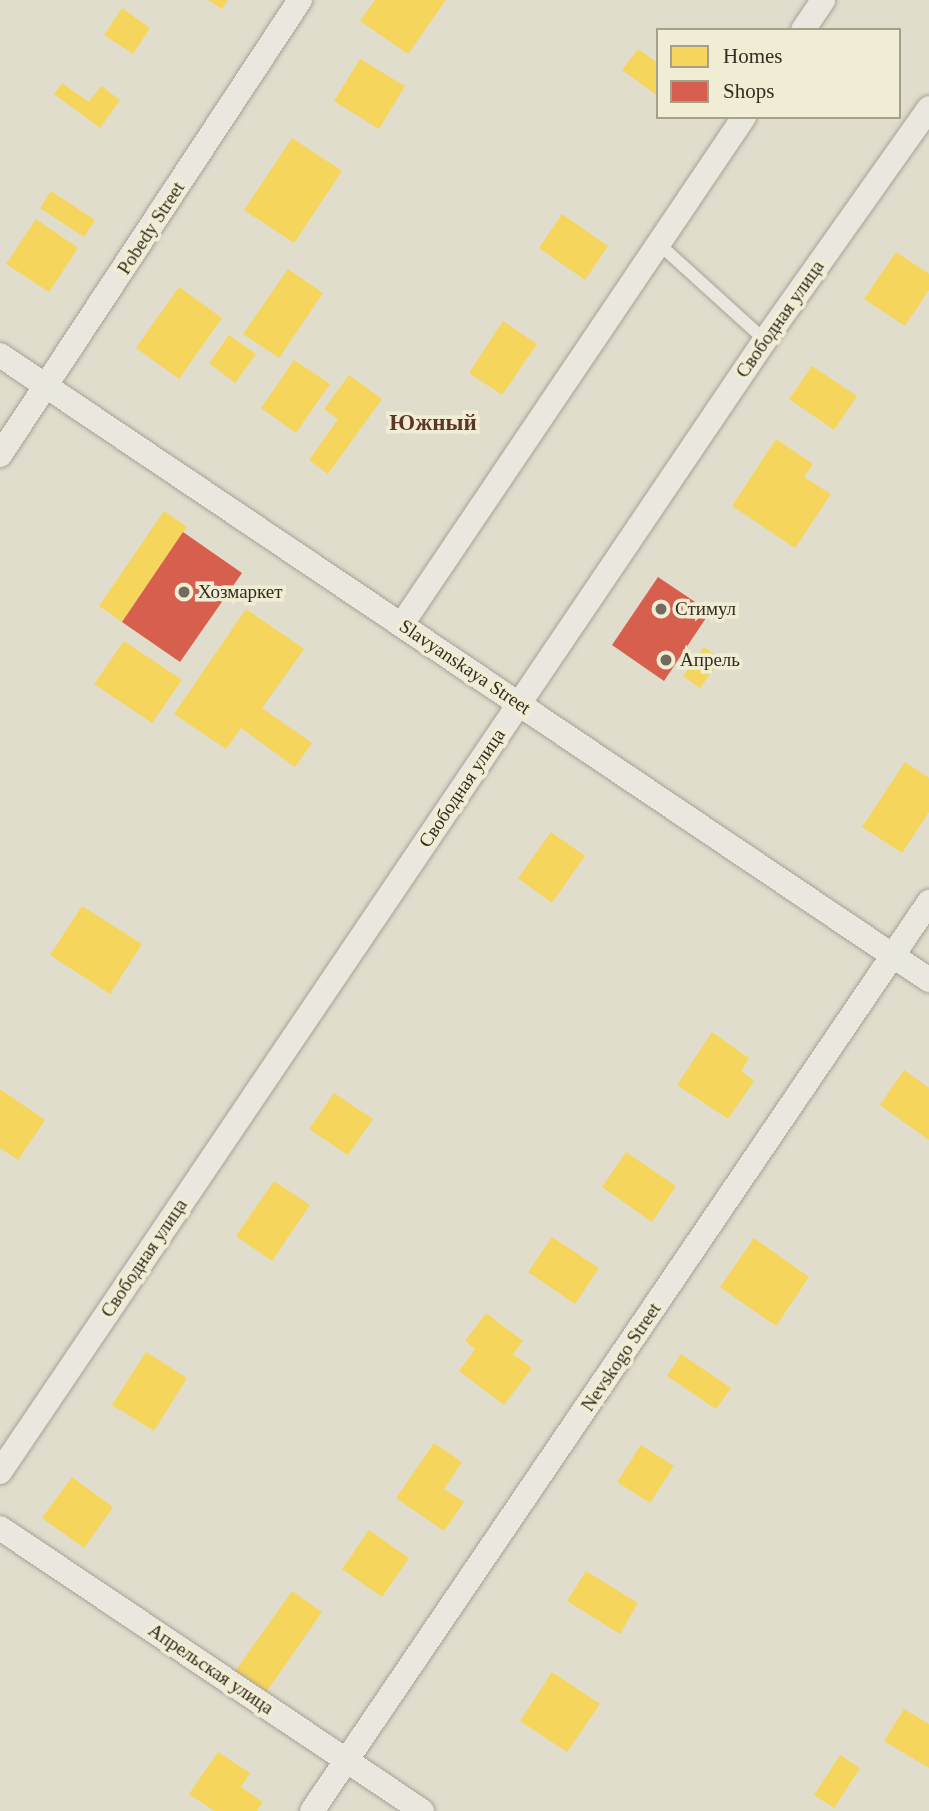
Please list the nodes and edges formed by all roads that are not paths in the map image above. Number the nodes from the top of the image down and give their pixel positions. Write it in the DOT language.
graph roads {
  1 [pos="300,0"];
  2 [pos="823,0"];
  3 [pos="804,28"];
  4 [pos="929,108"];
  5 [pos="743,119"];
  6 [pos="659,244"];
  7 [pos="765,340"];
  8 [pos="0,355"];
  9 [pos="46,387"];
  10 [pos="0,455"];
  11 [pos="402,624"];
  12 [pos="519,704"];
  13 [pos="929,902"];
  14 [pos="893,956"];
  15 [pos="929,980"];
  16 [pos="0,1472"];
  17 [pos="0,1528"];
  18 [pos="346,1760"];
  19 [pos="312,1811"];
  20 [pos="422,1811"];
  1 -- 9 [label="street, Pobedy Street"];
  2 -- 3 [label="street"];
  4 -- 7 [label="street, Свободная улица"];
  5 -- 6 [label="street"];
  6 -- 7 [label="lane"];
  6 -- 11 [label="street"];
  7 -- 12 [label="street, Свободная улица"];
  8 -- 9 [label="street, Slavyanskaya Street"];
  9 -- 10 [label="street, Pobedy Street"];
  9 -- 11 [label="street, Slavyanskaya Street"];
  11 -- 12 [label="street, Slavyanskaya Street"];
  12 -- 14 [label="street, Slavyanskaya Street"];
  12 -- 16 [label="street, Свободная улица"];
  13 -- 14 [label="street, Nevskogo Street"];
  14 -- 15 [label="street, Slavyanskaya Street"];
  14 -- 18 [label="street, Nevskogo Street"];
  17 -- 18 [label="street, Апрельская улица"];
  18 -- 19 [label="street, Nevskogo Street"];
  18 -- 20 [label="street, Апрельская улица"];
}
